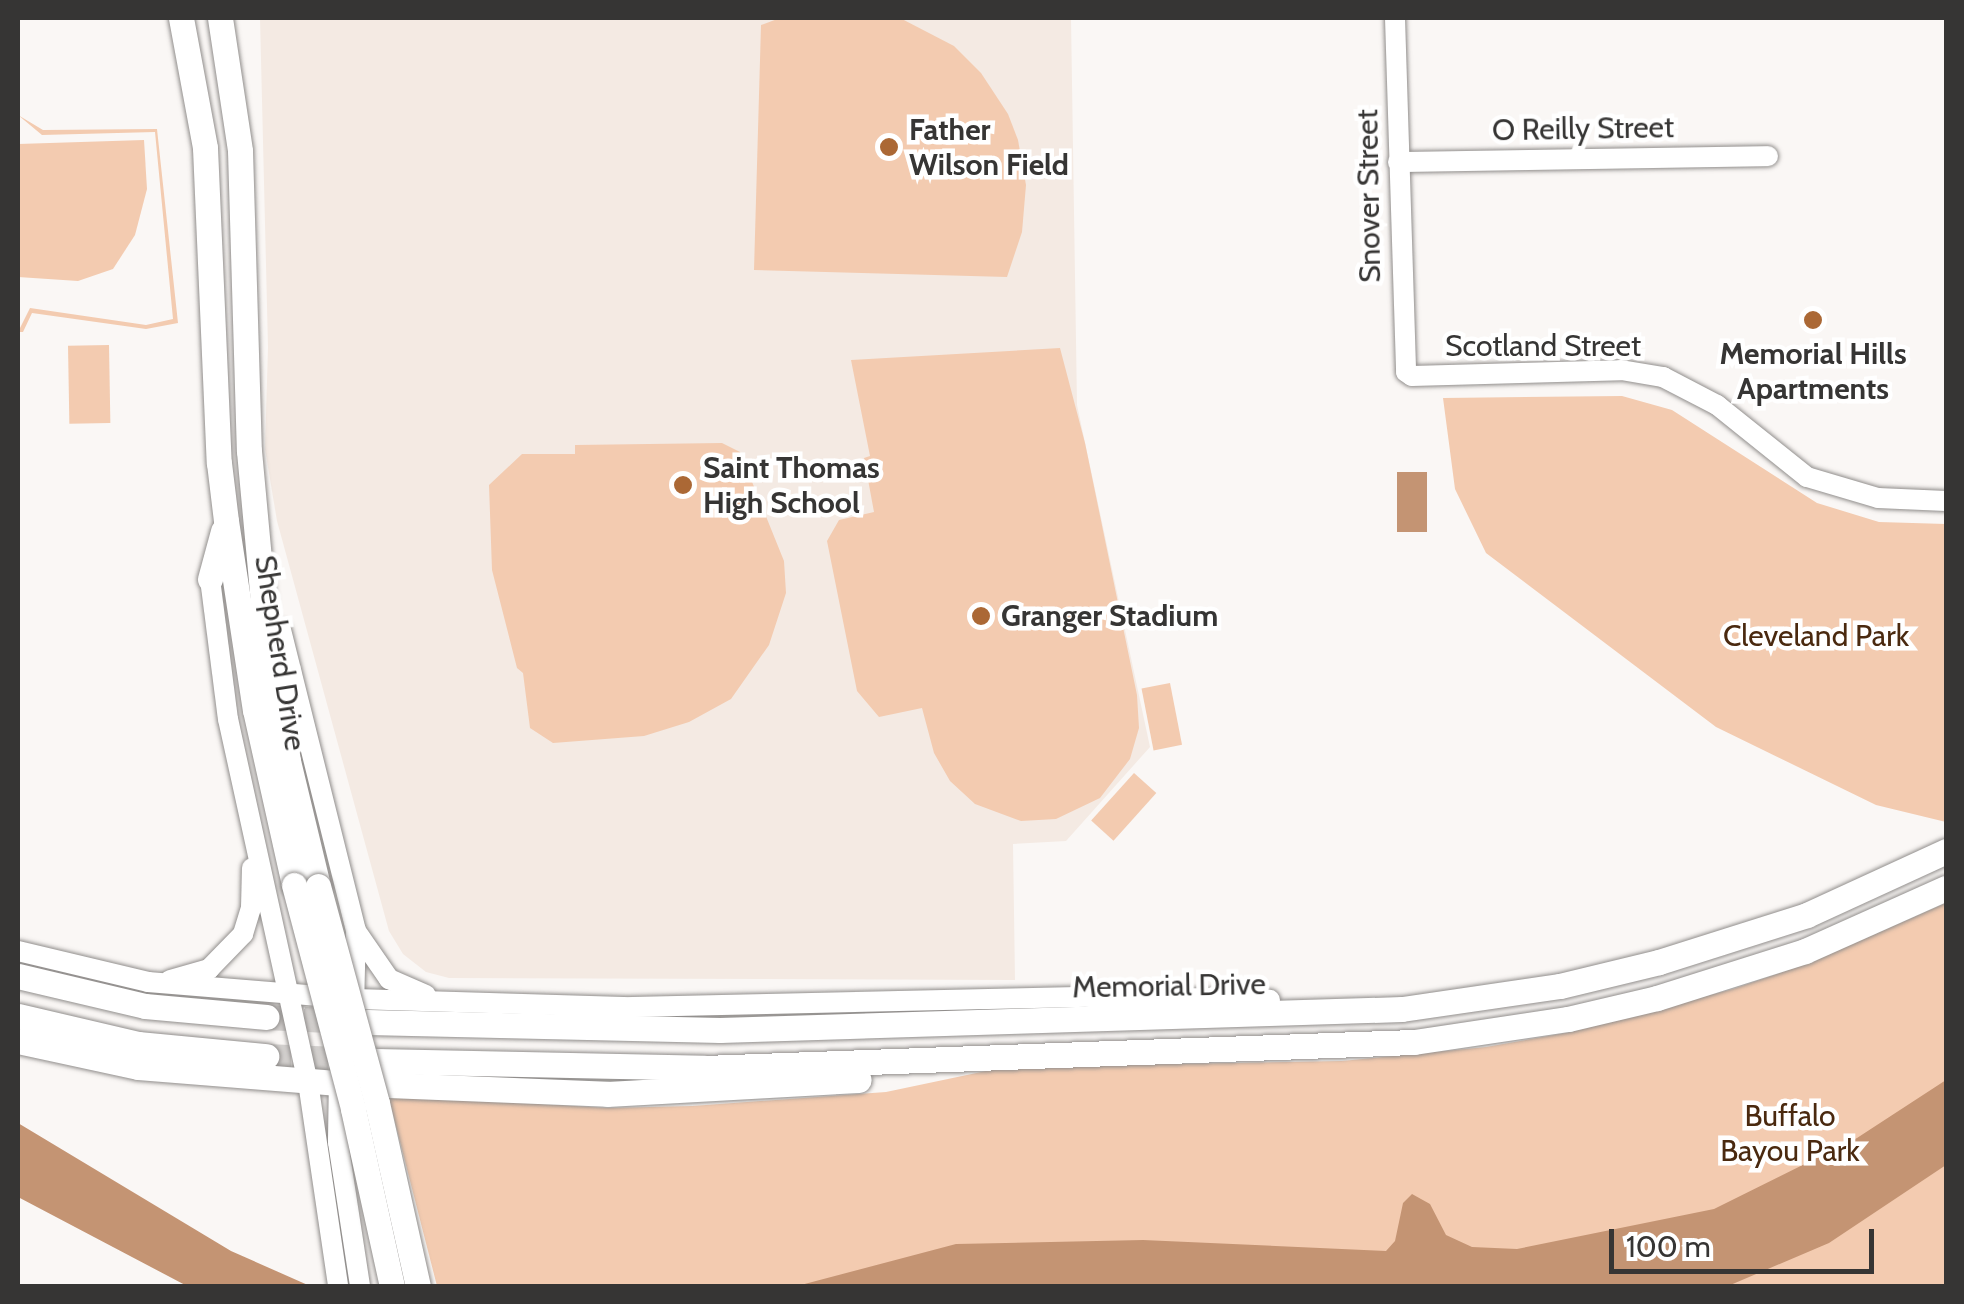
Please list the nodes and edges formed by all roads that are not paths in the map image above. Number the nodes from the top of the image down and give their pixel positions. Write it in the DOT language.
graph roads {
  1 [pos="181,18"];
  2 [pos="220,18"];
  3 [pos="1395,18"];
  4 [pos="1768,156"];
  5 [pos="1398,162"];
  6 [pos="214,364"];
  7 [pos="1406,372"];
  8 [pos="246,387"];
  9 [pos="1946,502"];
  10 [pos="226,521"];
  11 [pos="255,522"];
  12 [pos="210,579"];
  13 [pos="281,630"];
  14 [pos="252,836"];
  15 [pos="1946,851"];
  16 [pos="306,886"];
  17 [pos="1946,888"];
  18 [pos="356,930"];
  19 [pos="18,951"];
  20 [pos="18,976"];
  21 [pos="148,982"];
  22 [pos="290,995"];
  23 [pos="1270,1000"];
  24 [pos="458,1002"];
  25 [pos="1439,1005"];
  26 [pos="361,1011"];
  27 [pos="18,1016"];
  28 [pos="267,1017"];
  29 [pos="18,1041"];
  30 [pos="301,1046"];
  31 [pos="266,1056"];
  32 [pos="376,1060"];
  33 [pos="972,1062"];
  34 [pos="308,1082"];
  35 [pos="338,1083"];
  36 [pos="338,1286"];
  37 [pos="360,1286"];
  38 [pos="392,1286"];
  39 [pos="418,1286"];
  1 -- 6 [label="main road, Shepherd Drive"];
  2 -- 8 [label="main road, Shepherd Drive"];
  3 -- 5 [label="street, Snover Street"];
  4 -- 5 [label="street, O Reilly Street"];
  5 -- 7 [label="street, Snover Street"];
  6 -- 8 [label="main road"];
  6 -- 10 [label="main road, Shepherd Drive"];
  7 -- 9 [label="street, Scotland Street"];
  8 -- 11 [label="main road, Shepherd Drive"];
  10 -- 12 [label="main road"];
  10 -- 16 [label="main road, Shepherd Drive"];
  11 -- 13 [label="main road"];
  11 -- 16 [label="main road, Shepherd Drive"];
  12 -- 14 [label="street"];
  13 -- 18 [label="street"];
  14 -- 21 [label="street"];
  14 -- 22 [label="street"];
  15 -- 25 [label="main road, Memorial Drive"];
  16 -- 38 [label="main road, Shepherd Drive, bridge"];
  16 -- 39 [label="main road, Shepherd Drive, bridge"];
  17 -- 33 [label="main road"];
  18 -- 24 [label="street"];
  18 -- 26 [label="street"];
  19 -- 21 [label="street"];
  20 -- 28 [label="main road"];
  21 -- 22 [label="street"];
  22 -- 26 [label="street"];
  22 -- 30 [label="street"];
  23 -- 24 [label="street"];
  23 -- 25 [label="main road"];
  24 -- 26 [label="street"];
  25 -- 26 [label="main road, Memorial Drive"];
  26 -- 30 [label="street"];
  26 -- 35 [label="street"];
  27 -- 31 [label="main road"];
  29 -- 34 [label="main road"];
  30 -- 34 [label="street"];
  32 -- 33 [label="main road"];
  33 -- 35 [label="main road"];
  34 -- 35 [label="main road"];
  34 -- 36 [label="street"];
  35 -- 37 [label="street"];
}
